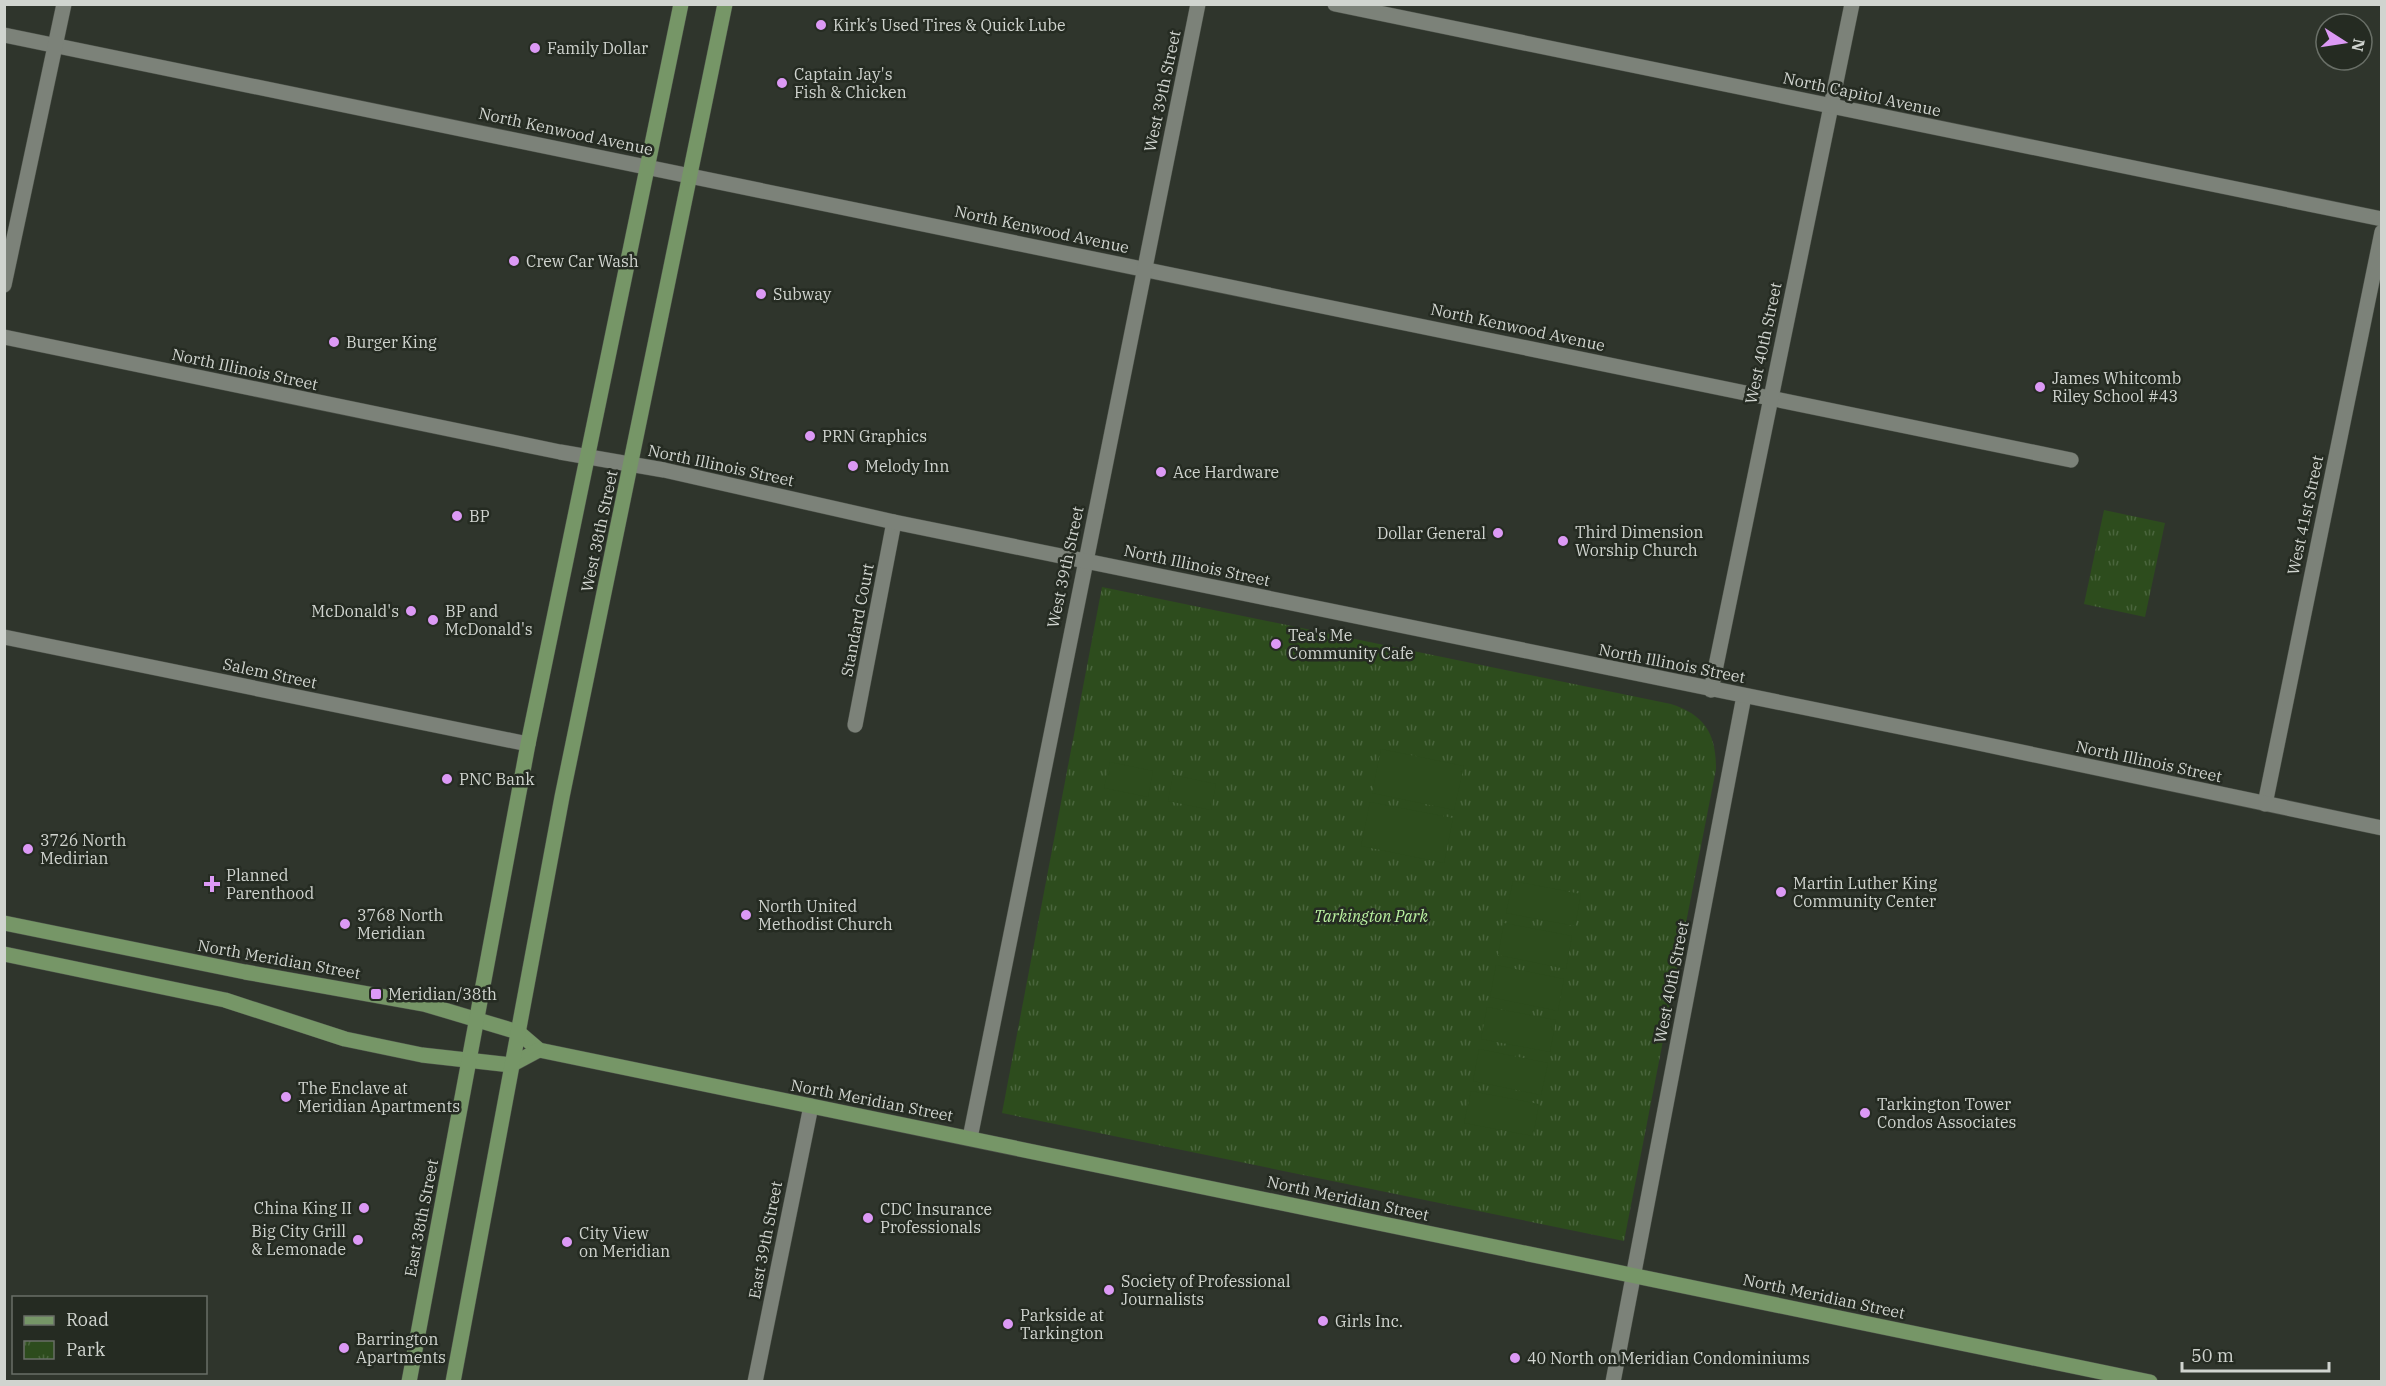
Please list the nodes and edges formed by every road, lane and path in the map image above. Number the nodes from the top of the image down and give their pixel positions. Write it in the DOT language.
graph roads {
  1 [pos="64,4"];
  2 [pos="681,4"];
  3 [pos="725,4"];
  4 [pos="1198,4"];
  5 [pos="1335,4"];
  6 [pos="1852,4"];
  7 [pos="4,35"];
  8 [pos="55,46"];
  9 [pos="1831,106"];
  10 [pos="648,166"];
  11 [pos="691,175"];
  12 [pos="2382,219"];
  13 [pos="2382,232"];
  14 [pos="1144,268"];
  15 [pos="4,285"];
  16 [pos="4,337"];
  17 [pos="1770,398"];
  18 [pos="588,457"];
  19 [pos="2071,460"];
  20 [pos="631,463"];
  21 [pos="894,522"];
  22 [pos="1085,560"];
  23 [pos="4,636"];
  24 [pos="1711,690"];
  25 [pos="1744,696"];
  26 [pos="855,725"];
  27 [pos="528,744"];
  28 [pos="2265,804"];
  29 [pos="2382,828"];
  30 [pos="4,923"];
  31 [pos="4,954"];
  32 [pos="476,1019"];
  33 [pos="519,1032"];
  34 [pos="539,1050"];
  35 [pos="469,1060"];
  36 [pos="511,1065"];
  37 [pos="811,1106"];
  38 [pos="969,1138"];
  39 [pos="1634,1275"];
  40 [pos="409,1382"];
  41 [pos="453,1382"];
  42 [pos="755,1382"];
  43 [pos="1613,1382"];
  44 [pos="2150,1382"];
  1 -- 8 [label="street"];
  2 -- 10 [label="main road, West 38th Street"];
  3 -- 11 [label="main road, West 38th Street"];
  4 -- 14 [label="street, West 39th Street"];
  5 -- 9 [label="street, North Capitol Avenue"];
  6 -- 9 [label="street, West 40th Street"];
  7 -- 8 [label="street, North Kenwood Avenue"];
  8 -- 10 [label="street, North Kenwood Avenue"];
  8 -- 15 [label="street"];
  9 -- 12 [label="street, North Capitol Avenue"];
  9 -- 17 [label="street, West 40th Street"];
  10 -- 11 [label="street, North Kenwood Avenue"];
  10 -- 18 [label="main road, West 38th Street"];
  11 -- 14 [label="street, North Kenwood Avenue"];
  11 -- 20 [label="main road, West 38th Street"];
  13 -- 28 [label="street, West 41st Street"];
  14 -- 17 [label="street, North Kenwood Avenue"];
  14 -- 22 [label="street, West 39th Street"];
  16 -- 18 [label="street, North Illinois Street"];
  17 -- 19 [label="street, North Kenwood Avenue"];
  17 -- 24 [label="street, West 40th Street"];
  18 -- 20 [label="street, North Illinois Street"];
  18 -- 27 [label="main road, West 38th Street"];
  20 -- 21 [label="street, North Illinois Street"];
  20 -- 33 [label="main road, West 38th Street"];
  21 -- 22 [label="street, North Illinois Street"];
  21 -- 26 [label="street, Standard Court"];
  22 -- 24 [label="street, North Illinois Street"];
  22 -- 38 [label="street, West 39th Street"];
  23 -- 27 [label="street, Salem Street"];
  24 -- 25 [label="street, North Illinois Street"];
  25 -- 28 [label="street, North Illinois Street"];
  25 -- 39 [label="street, West 40th Street"];
  27 -- 32 [label="main road, West 38th Street"];
  28 -- 29 [label="street, North Illinois Street"];
  30 -- 32 [label="main road, North Meridian Street"];
  31 -- 35 [label="main road"];
  32 -- 33 [label="main road, North Meridian Street"];
  32 -- 35 [label="main road, West 38th Street"];
  33 -- 34 [label="main road, North Meridian Street"];
  33 -- 36 [label="main road, West 38th Street"];
  34 -- 36 [label="main road"];
  34 -- 37 [label="main road, North Meridian Street"];
  35 -- 36 [label="main road"];
  35 -- 40 [label="main road, East 38th Street"];
  36 -- 41 [label="main road"];
  37 -- 38 [label="main road, North Meridian Street"];
  37 -- 42 [label="street, East 39th Street"];
  38 -- 39 [label="main road, North Meridian Street"];
  39 -- 43 [label="street, West 40th Street"];
  39 -- 44 [label="main road, North Meridian Street"];
}
